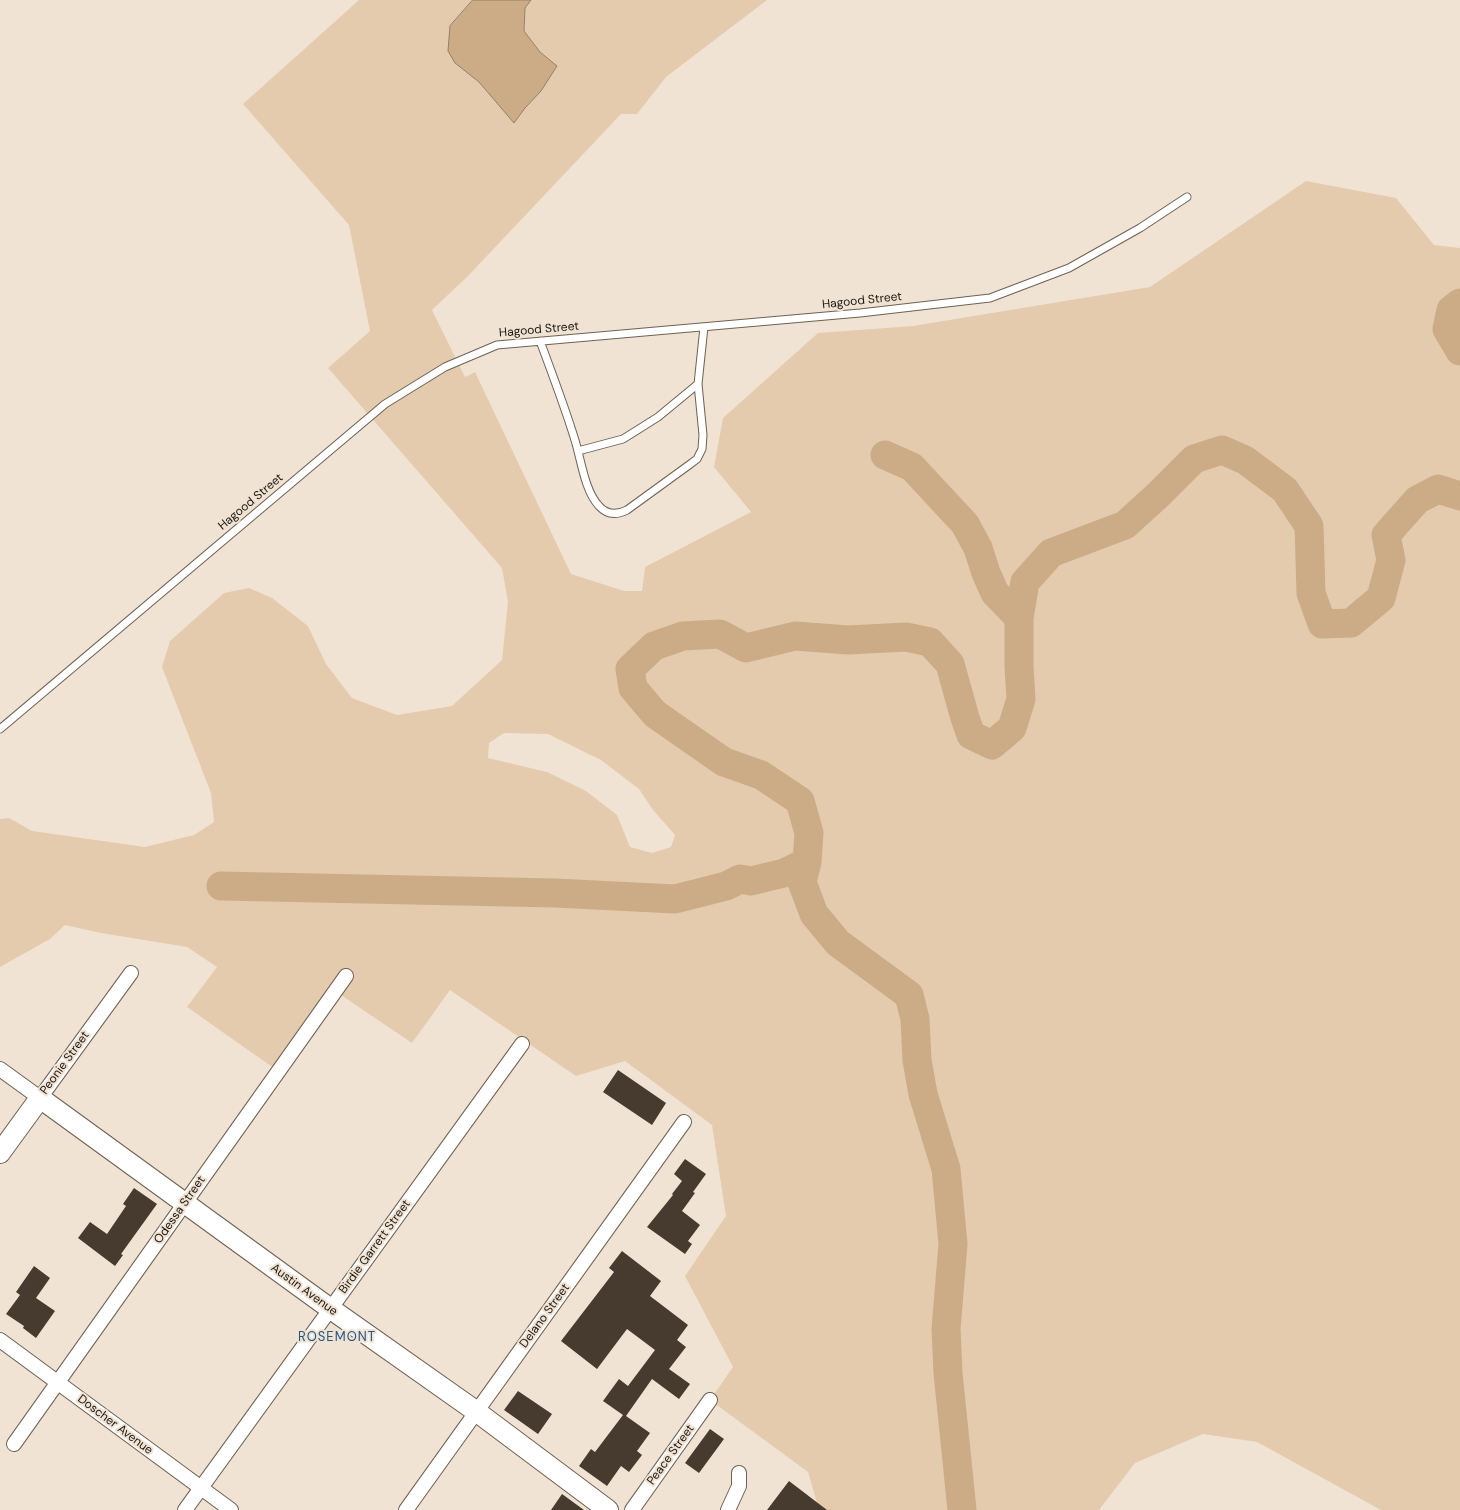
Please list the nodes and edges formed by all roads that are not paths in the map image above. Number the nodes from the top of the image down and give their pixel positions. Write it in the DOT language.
graph roads {
  1 [pos="1187,197"];
  2 [pos="704,327"];
  3 [pos="540,341"];
  4 [pos="698,384"];
  5 [pos="578,451"];
  6 [pos="0,729"];
  7 [pos="131,973"];
  8 [pos="346,976"];
  9 [pos="522,1044"];
  10 [pos="0,1069"];
  11 [pos="40,1098"];
  12 [pos="684,1122"];
  13 [pos="0,1153"];
  14 [pos="185,1203"];
  15 [pos="330,1309"];
  16 [pos="0,1340"];
  17 [pos="58,1382"];
  18 [pos="710,1400"];
  19 [pos="477,1412"];
  20 [pos="14,1444"];
  21 [pos="739,1473"];
  22 [pos="200,1489"];
  23 [pos="186,1510"];
  24 [pos="231,1510"];
  25 [pos="406,1510"];
  26 [pos="608,1510"];
  27 [pos="632,1510"];
  28 [pos="728,1510"];
  1 -- 2 [label="lane, Hagood Street"];
  2 -- 3 [label="lane, Hagood Street"];
  2 -- 4 [label="lane"];
  3 -- 5 [label="lane"];
  3 -- 6 [label="lane, Hagood Street"];
  4 -- 5 [label="lane"];
  4 -- 5 [label="lane"];
  7 -- 11 [label="street, Peonie Street"];
  8 -- 14 [label="street, Odessa Street"];
  9 -- 15 [label="street, Birdie Garrett Street"];
  10 -- 11 [label="street, Austin Avenue"];
  11 -- 13 [label="street, Peonie Street"];
  11 -- 14 [label="street, Austin Avenue"];
  12 -- 19 [label="street, Delano Street"];
  14 -- 15 [label="street, Austin Avenue"];
  14 -- 17 [label="street, Odessa Street"];
  15 -- 19 [label="street, Austin Avenue"];
  15 -- 22 [label="street, Birdie Garrett Street"];
  16 -- 17 [label="street, Doscher Avenue"];
  17 -- 20 [label="street, Odessa Street"];
  17 -- 22 [label="street, Doscher Avenue"];
  18 -- 27 [label="street, Peace Street"];
  19 -- 25 [label="street, Delano Street"];
  19 -- 26 [label="street, Austin Avenue"];
  21 -- 28 [label="street"];
  22 -- 23 [label="street, Birdie Garrett Street"];
  22 -- 24 [label="street, Doscher Avenue"];
}
